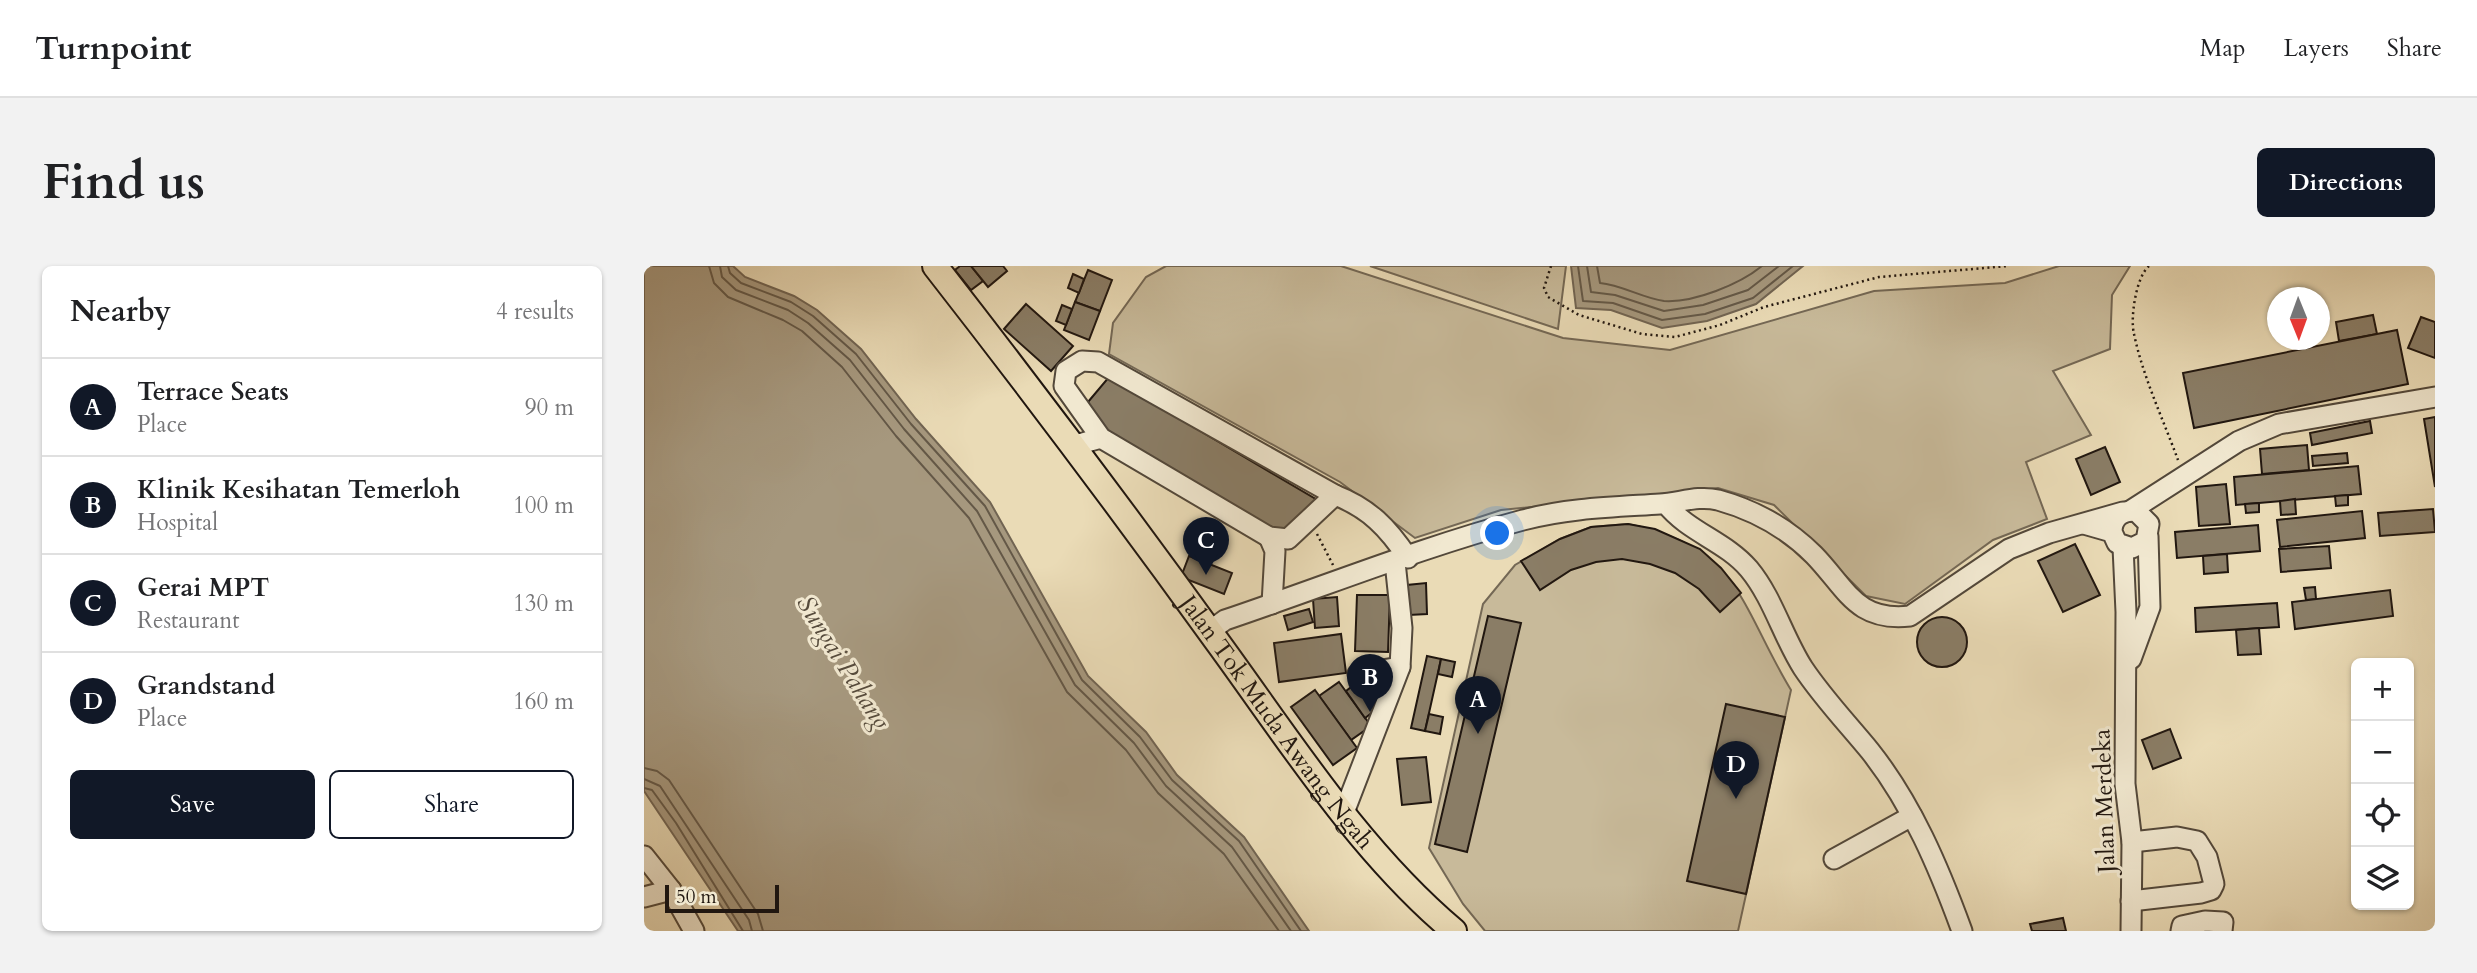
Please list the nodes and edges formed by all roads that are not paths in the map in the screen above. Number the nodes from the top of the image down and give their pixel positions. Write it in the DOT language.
graph roads {
  1 [pos="935,266"];
  2 [pos="2435,397"];
  3 [pos="1101,438"];
  4 [pos="1072,446"];
  5 [pos="1335,495"];
  6 [pos="1666,504"];
  7 [pos="2137,519"];
  8 [pos="2083,524"];
  9 [pos="1269,537"];
  10 [pos="2117,540"];
  11 [pos="1402,560"];
  12 [pos="1272,604"];
  13 [pos="1210,631"];
  14 [pos="1400,667"];
  15 [pos="2127,670"];
  16 [pos="1358,674"];
  17 [pos="1343,815"];
  18 [pos="1912,816"];
  19 [pos="2132,842"];
  20 [pos="644,856"];
  21 [pos="1834,859"];
  22 [pos="671,890"];
  23 [pos="644,897"];
  24 [pos="2131,901"];
  25 [pos="694,931"];
  26 [pos="1454,931"];
  27 [pos="1962,931"];
  28 [pos="2131,931"];
  29 [pos="2181,931"];
  30 [pos="2222,931"];
  1 -- 4 [label="main road, Jalan Tok Muda Awang Ngah"];
  2 -- 7 [label="street"];
  3 -- 4 [label="street"];
  3 -- 5 [label="street"];
  3 -- 9 [label="street"];
  4 -- 13 [label="main road, Jalan Tok Muda Awang Ngah"];
  5 -- 9 [label="street"];
  5 -- 11 [label="street"];
  6 -- 8 [label="street"];
  6 -- 11 [label="street"];
  6 -- 18 [label="street"];
  7 -- 8 [label="street"];
  7 -- 10 [label="street"];
  7 -- 10 [label="street"];
  7 -- 15 [label="street, Jalan Merdeka"];
  8 -- 10 [label="street"];
  9 -- 12 [label="street"];
  10 -- 15 [label="street, Jalan Merdeka"];
  11 -- 12 [label="street"];
  11 -- 14 [label="street"];
  12 -- 13 [label="street"];
  13 -- 17 [label="main road, Jalan Tok Muda Awang Ngah"];
  14 -- 16 [label="street"];
  14 -- 17 [label="street"];
  15 -- 19 [label="street, Jalan Merdeka"];
  17 -- 26 [label="main road, Jalan Tok Muda Awang Ngah"];
  18 -- 21 [label="street"];
  18 -- 27 [label="street"];
  19 -- 24 [label="street, Jalan Merdeka"];
  19 -- 24 [label="street"];
  20 -- 22 [label="street"];
  22 -- 23 [label="street"];
  22 -- 25 [label="street"];
  24 -- 28 [label="street, Jalan Merdeka"];
  29 -- 30 [label="street"];
}
